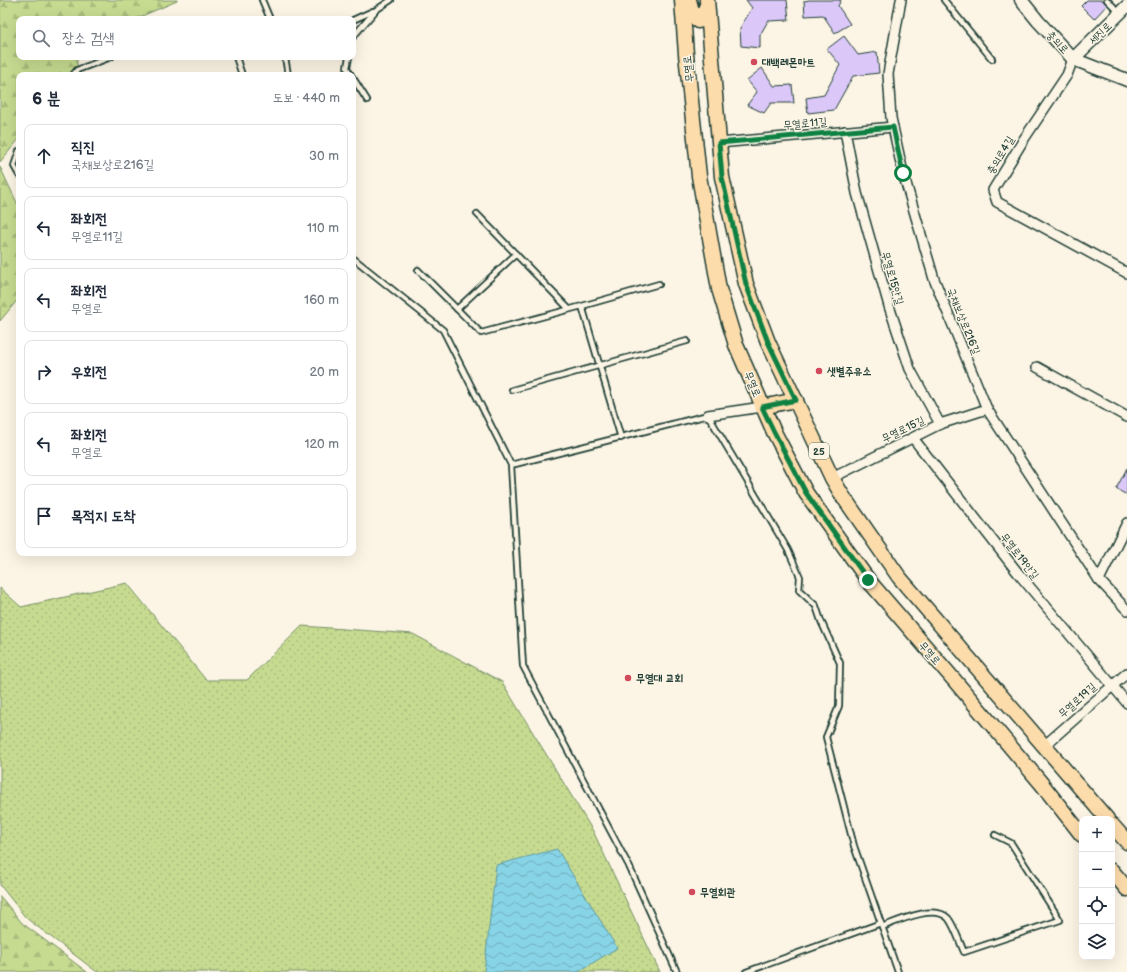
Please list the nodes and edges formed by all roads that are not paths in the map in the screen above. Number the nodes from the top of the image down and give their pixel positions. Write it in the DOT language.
graph roads {
  1 [pos="262,0"];
  2 [pos="391,0"];
  3 [pos="682,0"];
  4 [pos="689,0"];
  5 [pos="901,0"];
  6 [pos="944,0"];
  7 [pos="1020,0"];
  8 [pos="1107,0"];
  9 [pos="707,2"];
  10 [pos="1125,8"];
  11 [pos="376,10"];
  12 [pos="269,16"];
  13 [pos="356,19"];
  14 [pos="356,33"];
  15 [pos="992,59"];
  16 [pos="1073,59"];
  17 [pos="103,60"];
  18 [pos="237,60"];
  19 [pos="286,60"];
  20 [pos="348,60"];
  21 [pos="75,72"];
  22 [pos="241,72"];
  23 [pos="288,72"];
  24 [pos="349,72"];
  25 [pos="1127,80"];
  26 [pos="356,83"];
  27 [pos="367,100"];
  28 [pos="893,127"];
  29 [pos="845,131"];
  30 [pos="719,143"];
  31 [pos="16,160"];
  32 [pos="16,170"];
  33 [pos="477,214"];
  34 [pos="516,254"];
  35 [pos="356,260"];
  36 [pos="418,270"];
  37 [pos="1127,273"];
  38 [pos="660,284"];
  39 [pos="582,306"];
  40 [pos="457,309"];
  41 [pos="569,309"];
  42 [pos="687,341"];
  43 [pos="600,366"];
  44 [pos="1037,367"];
  45 [pos="512,390"];
  46 [pos="796,400"];
  47 [pos="762,407"];
  48 [pos="987,409"];
  49 [pos="708,415"];
  50 [pos="1127,417"];
  51 [pos="940,424"];
  52 [pos="621,438"];
  53 [pos="913,438"];
  54 [pos="511,465"];
  55 [pos="832,478"];
  56 [pos="1127,523"];
  57 [pos="1100,580"];
  58 [pos="1127,610"];
  59 [pos="1127,673"];
  60 [pos="1112,685"];
  61 [pos="1127,703"];
  62 [pos="1044,746"];
  63 [pos="1104,816"];
  64 [pos="1115,828"];
  65 [pos="1079,831"];
  66 [pos="995,836"];
  67 [pos="1127,842"];
  68 [pos="1115,875"];
  69 [pos="1127,889"];
  70 [pos="881,925"];
  71 [pos="677,972"];
  72 [pos="746,972"];
  73 [pos="898,972"];
  1 -- 12 [label="lane"];
  2 -- 11 [label="lane"];
  3 -- 47 [label="main road, 무열로"];
  4 -- 9 [label="main road"];
  5 -- 28 [label="street, 국채보상로216길"];
  6 -- 15 [label="lane"];
  7 -- 16 [label="street, 충의로"];
  8 -- 10 [label="lane"];
  9 -- 30 [label="main road, 25"];
  10 -- 16 [label="street, 세진로"];
  11 -- 13 [label="lane"];
  11 -- 14 [label="lane"];
  16 -- 25 [label="street, 충의로"];
  16 -- 37 [label="street, 충의로4길"];
  17 -- 21 [label="lane"];
  18 -- 22 [label="lane"];
  19 -- 23 [label="lane"];
  20 -- 24 [label="lane"];
  26 -- 27 [label="lane"];
  28 -- 29 [label="street, 무열로11길"];
  28 -- 48 [label="street, 국채보상로216길"];
  29 -- 30 [label="street, 무열로11길"];
  29 -- 51 [label="street, 무열로15안길"];
  30 -- 46 [label="main road, 25"];
  31 -- 32 [label="lane"];
  33 -- 34 [label="lane"];
  34 -- 40 [label="lane"];
  34 -- 41 [label="lane"];
  35 -- 54 [label="lane"];
  36 -- 40 [label="lane"];
  38 -- 39 [label="lane"];
  39 -- 41 [label="lane"];
  39 -- 43 [label="lane"];
  40 -- 41 [label="lane"];
  42 -- 43 [label="lane"];
  43 -- 45 [label="lane"];
  43 -- 52 [label="lane"];
  44 -- 50 [label="street"];
  46 -- 47 [label="main road"];
  46 -- 55 [label="main road, 25"];
  47 -- 49 [label="street"];
  47 -- 65 [label="main road, 무열로"];
  48 -- 51 [label="street, 무열로15길"];
  48 -- 57 [label="street, 국채보상로216길"];
  49 -- 52 [label="lane"];
  49 -- 70 [label="lane"];
  51 -- 53 [label="street, 무열로15길"];
  52 -- 54 [label="lane"];
  53 -- 55 [label="street, 무열로15길"];
  53 -- 60 [label="street, 무열로19안길"];
  54 -- 71 [label="lane"];
  55 -- 62 [label="main road, 25"];
  56 -- 57 [label="street"];
  57 -- 58 [label="street, 국채보상로216길"];
  59 -- 60 [label="street, 무열로19길"];
  60 -- 61 [label="street, 무열로19안길"];
  60 -- 62 [label="street, 무열로19길"];
  62 -- 63 [label="main road, 25"];
  64 -- 67 [label="main road"];
  66 -- 70 [label="lane"];
  68 -- 69 [label="main road"];
  70 -- 72 [label="lane"];
  70 -- 73 [label="lane"];
}
